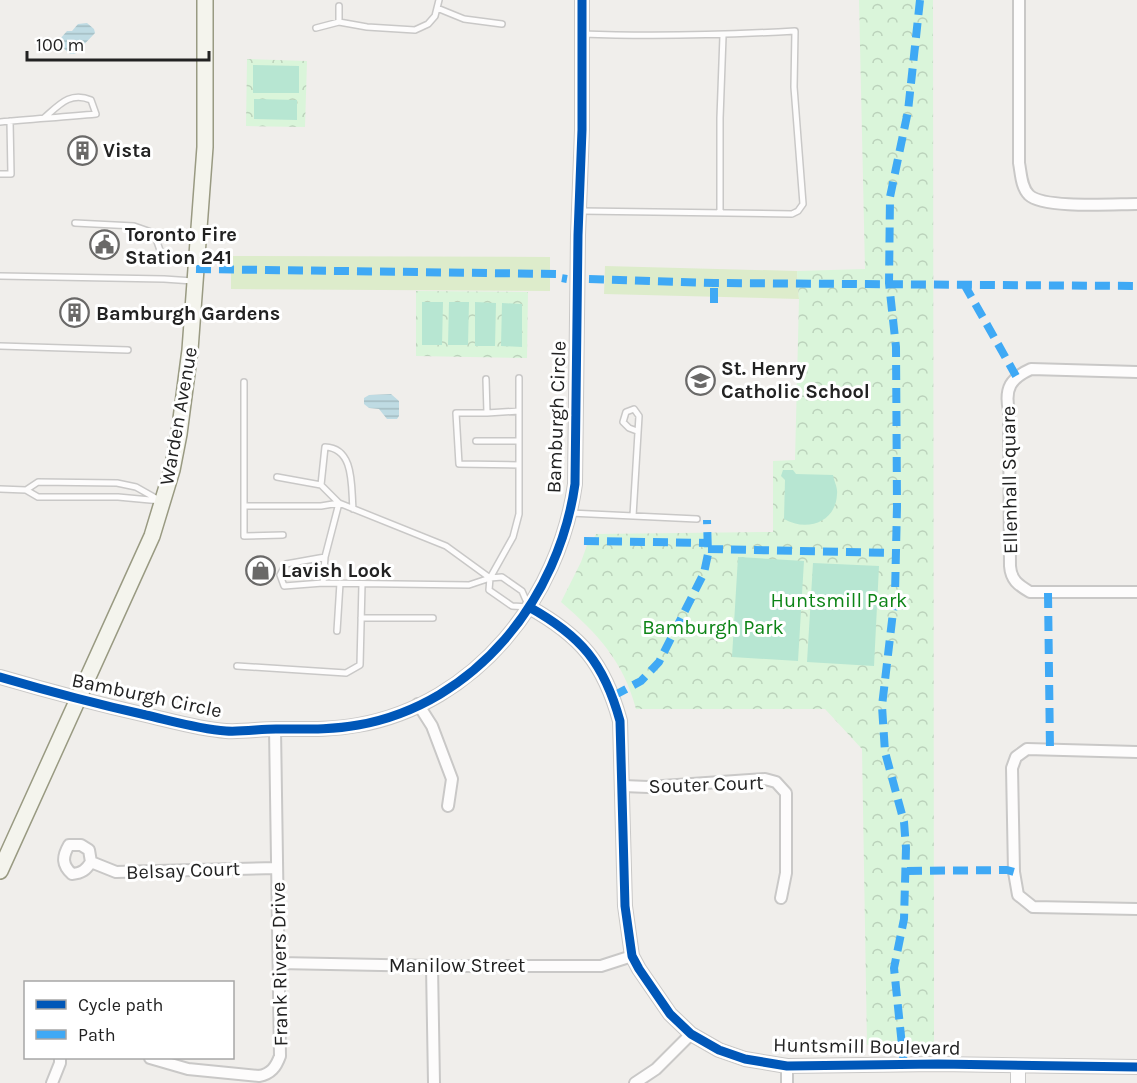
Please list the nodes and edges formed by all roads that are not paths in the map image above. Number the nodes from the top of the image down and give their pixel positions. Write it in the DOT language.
graph roads {
  1 [pos="205,0"];
  2 [pos="439,0"];
  3 [pos="582,0"];
  4 [pos="1019,0"];
  5 [pos="339,6"];
  6 [pos="438,8"];
  7 [pos="339,22"];
  8 [pos="502,24"];
  9 [pos="316,28"];
  10 [pos="581,34"];
  11 [pos="723,36"];
  12 [pos="44,118"];
  13 [pos="10,121"];
  14 [pos="0,122"];
  15 [pos="0,174"];
  16 [pos="1137,204"];
  17 [pos="579,212"];
  18 [pos="720,212"];
  19 [pos="75,223"];
  20 [pos="138,256"];
  21 [pos="162,256"];
  22 [pos="196,256"];
  23 [pos="0,276"];
  24 [pos="195,281"];
  25 [pos="0,346"];
  26 [pos="128,350"];
  27 [pos="1137,372"];
  28 [pos="519,378"];
  29 [pos="486,379"];
  30 [pos="244,382"];
  31 [pos="519,411"];
  32 [pos="488,413"];
  33 [pos="637,431"];
  34 [pos="476,441"];
  35 [pos="519,441"];
  36 [pos="519,465"];
  37 [pos="277,477"];
  38 [pos="321,485"];
  39 [pos="0,489"];
  40 [pos="26,490"];
  41 [pos="163,501"];
  42 [pos="339,503"];
  43 [pos="244,506"];
  44 [pos="354,509"];
  45 [pos="570,513"];
  46 [pos="633,516"];
  47 [pos="697,519"];
  48 [pos="283,535"];
  49 [pos="325,557"];
  50 [pos="490,578"];
  51 [pos="323,583"];
  52 [pos="340,583"];
  53 [pos="362,584"];
  54 [pos="1137,592"];
  55 [pos="529,607"];
  56 [pos="362,618"];
  57 [pos="433,618"];
  58 [pos="337,631"];
  59 [pos="237,666"];
  60 [pos="0,678"];
  61 [pos="78,699"];
  62 [pos="418,704"];
  63 [pos="275,729"];
  64 [pos="1137,752"];
  65 [pos="623,786"];
  66 [pos="448,806"];
  67 [pos="91,862"];
  68 [pos="277,868"];
  69 [pos="0,871"];
  70 [pos="781,898"];
  71 [pos="1137,909"];
  72 [pos="632,956"];
  73 [pos="279,963"];
  74 [pos="432,966"];
  75 [pos="691,1034"];
  76 [pos="60,1059"];
  77 [pos="153,1059"];
  78 [pos="788,1066"];
  79 [pos="1018,1066"];
  80 [pos="1137,1067"];
  81 [pos="52,1083"];
  82 [pos="434,1083"];
  83 [pos="636,1083"];
  84 [pos="787,1083"];
  85 [pos="1018,1083"];
  1 -- 22 [label="main road, Warden Avenue"];
  2 -- 6 [label="lane"];
  3 -- 10 [label="street, Bamburgh Circle"];
  4 -- 16 [label="street"];
  5 -- 7 [label="lane"];
  6 -- 7 [label="lane"];
  6 -- 8 [label="lane"];
  7 -- 9 [label="lane"];
  10 -- 11 [label="lane"];
  10 -- 17 [label="street, Bamburgh Circle"];
  11 -- 18 [label="lane"];
  11 -- 18 [label="lane"];
  12 -- 12 [label="lane"];
  12 -- 13 [label="lane"];
  13 -- 14 [label="lane"];
  13 -- 15 [label="lane"];
  17 -- 18 [label="lane"];
  17 -- 45 [label="street, Bamburgh Circle"];
  19 -- 21 [label="lane"];
  20 -- 21 [label="lane"];
  21 -- 22 [label="lane"];
  22 -- 24 [label="main road, Warden Avenue"];
  23 -- 24 [label="lane"];
  24 -- 41 [label="main road, Warden Avenue"];
  25 -- 26 [label="lane"];
  27 -- 54 [label="street, Ellenhall Square"];
  28 -- 31 [label="lane"];
  29 -- 32 [label="lane"];
  30 -- 43 [label="lane"];
  31 -- 32 [label="lane"];
  31 -- 35 [label="lane"];
  32 -- 36 [label="lane"];
  33 -- 46 [label="lane"];
  34 -- 35 [label="lane"];
  35 -- 36 [label="lane"];
  36 -- 50 [label="lane"];
  37 -- 38 [label="lane"];
  38 -- 42 [label="lane"];
  38 -- 44 [label="lane"];
  39 -- 40 [label="lane"];
  40 -- 41 [label="lane"];
  40 -- 41 [label="lane"];
  41 -- 61 [label="main road, Warden Avenue"];
  42 -- 43 [label="lane"];
  42 -- 44 [label="lane"];
  42 -- 49 [label="lane"];
  43 -- 48 [label="lane"];
  44 -- 50 [label="lane"];
  45 -- 46 [label="lane"];
  45 -- 55 [label="street, Bamburgh Circle"];
  46 -- 47 [label="lane"];
  49 -- 51 [label="lane"];
  49 -- 51 [label="lane"];
  50 -- 53 [label="lane"];
  50 -- 55 [label="lane"];
  50 -- 55 [label="lane"];
  51 -- 52 [label="lane"];
  52 -- 53 [label="lane"];
  52 -- 58 [label="lane"];
  53 -- 56 [label="lane"];
  55 -- 62 [label="street, Bamburgh Circle"];
  55 -- 65 [label="street, Huntsmill Boulevard"];
  56 -- 57 [label="lane"];
  56 -- 59 [label="lane"];
  60 -- 61 [label="street, Bamburgh Circle"];
  61 -- 63 [label="street, Bamburgh Circle"];
  61 -- 69 [label="main road, Warden Avenue"];
  62 -- 63 [label="street, Bamburgh Circle"];
  62 -- 66 [label="street"];
  63 -- 68 [label="street, Frank Rivers Drive"];
  64 -- 71 [label="street"];
  65 -- 70 [label="street, Souter Court"];
  65 -- 72 [label="street, Huntsmill Boulevard"];
  67 -- 68 [label="street, Belsay Court"];
  68 -- 73 [label="street, Frank Rivers Drive"];
  72 -- 74 [label="street, Manilow Street"];
  72 -- 75 [label="street, Huntsmill Boulevard"];
  73 -- 74 [label="street, Manilow Street"];
  73 -- 77 [label="street, Frank Rivers Drive"];
  74 -- 82 [label="street"];
  75 -- 78 [label="street, Huntsmill Boulevard"];
  75 -- 83 [label="street"];
  76 -- 81 [label="street"];
  78 -- 79 [label="street, Huntsmill Boulevard"];
  78 -- 84 [label="street"];
  79 -- 80 [label="street, Huntsmill Boulevard"];
  79 -- 85 [label="street"];
}
